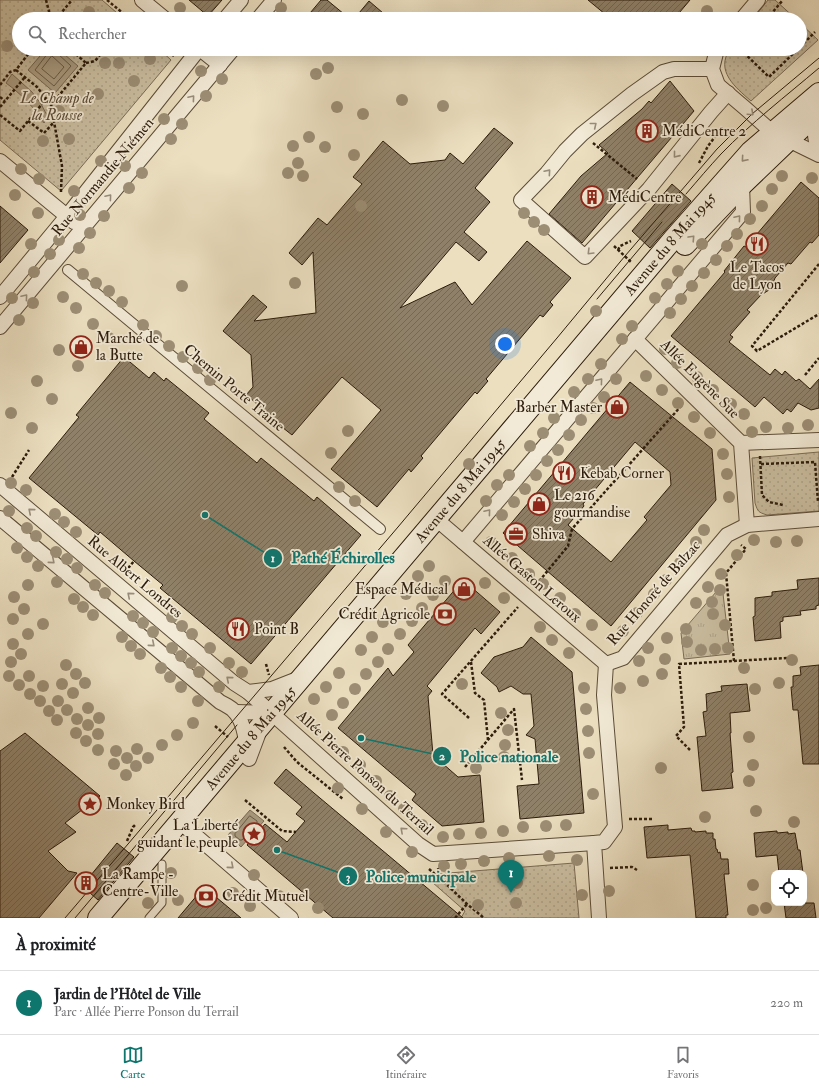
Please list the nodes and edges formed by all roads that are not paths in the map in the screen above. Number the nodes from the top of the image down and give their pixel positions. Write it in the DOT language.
graph roads {
  1 [pos="142,0"];
  2 [pos="242,0"];
  3 [pos="274,0"];
  4 [pos="758,0"];
  5 [pos="156,12"];
  6 [pos="231,12"];
  7 [pos="264,12"];
  8 [pos="748,12"];
  9 [pos="194,56"];
  10 [pos="209,56"];
  11 [pos="227,56"];
  12 [pos="715,56"];
  13 [pos="220,65"];
  14 [pos="712,69"];
  15 [pos="728,93"];
  16 [pos="819,93"];
  17 [pos="818,112"];
  18 [pos="781,136"];
  19 [pos="819,154"];
  20 [pos="0,161"];
  21 [pos="742,185"];
  22 [pos="67,216"];
  23 [pos="82,229"];
  24 [pos="34,256"];
  25 [pos="49,268"];
  26 [pos="68,270"];
  27 [pos="0,297"];
  28 [pos="0,327"];
  29 [pos="635,339"];
  30 [pos="819,440"];
  31 [pos="741,443"];
  32 [pos="2,487"];
  33 [pos="0,518"];
  34 [pos="819,519"];
  35 [pos="440,523"];
  36 [pos="747,525"];
  37 [pos="380,529"];
  38 [pos="463,542"];
  39 [pos="606,664"];
  40 [pos="304,676"];
  41 [pos="248,692"];
  42 [pos="235,712"];
  43 [pos="269,717"];
  44 [pos="248,752"];
  45 [pos="185,826"];
  46 [pos="594,843"];
  47 [pos="162,864"];
  48 [pos="98,918"];
  49 [pos="114,918"];
  50 [pos="150,918"];
  51 [pos="291,918"];
  52 [pos="599,918"];
  1 -- 5 [label="street"];
  2 -- 6 [label="street"];
  3 -- 7 [label="street"];
  4 -- 8 [label="street"];
  9 -- 22 [label="street, Rue Normandie Niémen"];
  10 -- 13 [label="street"];
  11 -- 13 [label="street, Rue Normandie Niémen"];
  12 -- 14 [label="street"];
  23 -- 13 [label="street, Rue Normandie Niémen, one-way"];
  14 -- 15 [label="street"];
  15 -- 14 [label="street, one-way"];
  15 -- 18 [label="street, one-way"];
  16 -- 18 [label="main road, Avenue du 8 Mai 1945"];
  17 -- 18 [label="main road, Avenue du 8 Mai 1945"];
  17 -- 19 [label="street"];
  18 -- 19 [label="street"];
  18 -- 21 [label="main road, Avenue du 8 Mai 1945"];
  18 -- 35 [label="main road, Avenue du 8 Mai 1945, one-way"];
  20 -- 22 [label="street"];
  29 -- 21 [label="street, one-way"];
  35 -- 21 [label="main road, Avenue du 8 Mai 1945, one-way"];
  22 -- 23 [label="street"];
  22 -- 24 [label="street, Rue Normandie Niémen"];
  23 -- 25 [label="street, Rue Normandie Niémen"];
  24 -- 25 [label="street"];
  24 -- 27 [label="street, Rue Normandie Niémen"];
  28 -- 25 [label="street, Rue Normandie Niémen, one-way"];
  26 -- 37 [label="street, Chemin Porte Traine"];
  29 -- 31 [label="street, Allée Eugène Sue"];
  38 -- 29 [label="street, one-way"];
  30 -- 31 [label="street"];
  31 -- 36 [label="street"];
  41 -- 32 [label="street, Rue Albert Londres, one-way"];
  33 -- 42 [label="street, one-way"];
  34 -- 36 [label="street, Rue Honoré de Balzac"];
  35 -- 38 [label="street, Allée Gaston Leroux"];
  35 -- 40 [label="main road, Avenue du 8 Mai 1945"];
  35 -- 43 [label="main road, Avenue du 8 Mai 1945"];
  36 -- 39 [label="street, Rue Honoré de Balzac"];
  38 -- 39 [label="street, Allée Gaston Leroux"];
  39 -- 46 [label="street, Rue Honoré de Balzac"];
  40 -- 41 [label="street"];
  40 -- 43 [label="main road, Avenue du 8 Mai 1945"];
  41 -- 43 [label="street, Rue Albert Londres"];
  42 -- 43 [label="street"];
  42 -- 44 [label="street"];
  43 -- 44 [label="main road, Avenue du 8 Mai 1945"];
  46 -- 43 [label="street, Allée Pierre Ponson du Terrail, one-way"];
  44 -- 45 [label="main road, Avenue du 8 Mai 1945"];
  45 -- 47 [label="main road, Avenue du 8 Mai 1945"];
  45 -- 48 [label="main road, Avenue du 8 Mai 1945"];
  45 -- 51 [label="street, one-way"];
  46 -- 52 [label="street"];
  47 -- 49 [label="main road, Avenue du 8 Mai 1945"];
  47 -- 50 [label="lane"];
}
